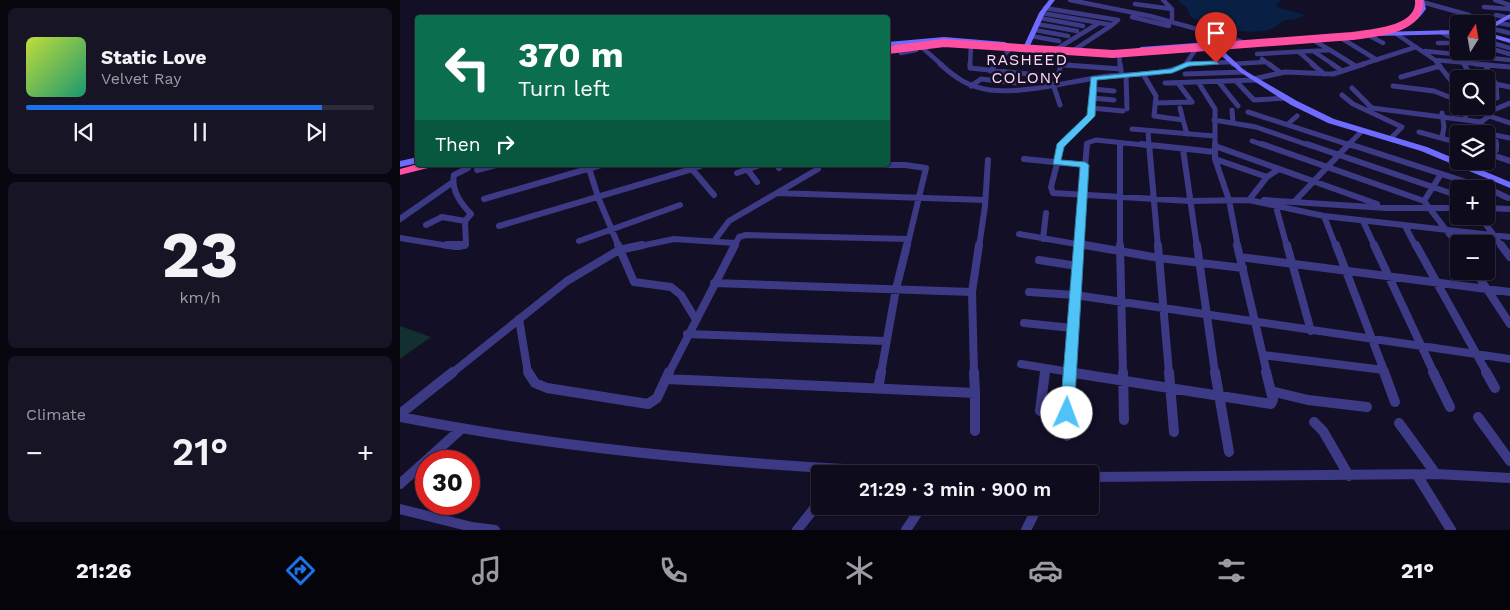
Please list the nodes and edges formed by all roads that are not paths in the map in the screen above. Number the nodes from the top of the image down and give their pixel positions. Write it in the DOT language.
graph roads {
  1 [pos="1070,0"];
  2 [pos="1158,0"];
  3 [pos="1163,0"];
  4 [pos="1419,0"];
  5 [pos="1495,0"];
  6 [pos="1086,2"];
  7 [pos="1099,5"];
  8 [pos="1135,6"];
  9 [pos="1484,7"];
  10 [pos="1510,7"];
  11 [pos="1172,9"];
  12 [pos="1043,13"];
  13 [pos="1125,15"];
  14 [pos="1496,15"];
  15 [pos="1414,16"];
  16 [pos="1509,17"];
  17 [pos="1118,20"];
  18 [pos="1099,22"];
  19 [pos="1172,22"];
  20 [pos="1498,23"];
  21 [pos="1112,25"];
  22 [pos="1495,25"];
  23 [pos="1510,25"];
  24 [pos="1083,26"];
  25 [pos="1386,27"];
  26 [pos="1089,29"];
  27 [pos="1076,31"];
  28 [pos="1395,31"];
  29 [pos="1101,32"];
  30 [pos="1441,32"];
  31 [pos="1450,32"];
  32 [pos="1495,32"];
  33 [pos="1510,33"];
  34 [pos="1495,34"];
  35 [pos="1374,35"];
  36 [pos="1068,36"];
  37 [pos="1450,37"];
  38 [pos="1341,38"];
  39 [pos="1313,40"];
  40 [pos="1059,41"];
  41 [pos="1240,41"];
  42 [pos="1510,41"];
  43 [pos="1228,42"];
  44 [pos="1450,42"];
  45 [pos="1383,43"];
  46 [pos="1495,44"];
  47 [pos="919,45"];
  48 [pos="971,45"];
  49 [pos="1213,45"];
  50 [pos="1416,47"];
  51 [pos="890,48"];
  52 [pos="890,48"];
  53 [pos="1196,48"];
  54 [pos="1510,48"];
  55 [pos="1010,49"];
  56 [pos="1026,49"];
  57 [pos="1495,49"];
  58 [pos="1054,50"];
  59 [pos="1330,50"];
  60 [pos="1313,51"];
  61 [pos="1424,51"];
  62 [pos="901,52"];
  63 [pos="1070,52"];
  64 [pos="1299,52"];
  65 [pos="1446,53"];
  66 [pos="1450,53"];
  67 [pos="1063,54"];
  68 [pos="1510,54"];
  69 [pos="1119,55"];
  70 [pos="1496,58"];
  71 [pos="1000,60"];
  72 [pos="1377,60"];
  73 [pos="1435,60"];
  74 [pos="1510,60"];
  75 [pos="1021,62"];
  76 [pos="1265,62"];
  77 [pos="1463,62"];
  78 [pos="1232,63"];
  79 [pos="1187,64"];
  80 [pos="1059,65"];
  81 [pos="1485,65"];
  82 [pos="1081,66"];
  83 [pos="1355,66"];
  84 [pos="1440,66"];
  85 [pos="1508,67"];
  86 [pos="1180,68"];
  87 [pos="990,70"];
  88 [pos="1121,70"];
  89 [pos="1341,70"];
  90 [pos="1468,70"];
  91 [pos="1244,72"];
  92 [pos="1281,72"];
  93 [pos="1017,73"];
  94 [pos="1143,74"];
  95 [pos="1185,74"];
  96 [pos="1324,74"];
  97 [pos="1510,74"];
  98 [pos="1036,76"];
  99 [pos="1123,76"];
  100 [pos="1449,76"];
  101 [pos="1401,77"];
  102 [pos="1094,78"];
  103 [pos="1255,79"];
  104 [pos="1079,80"];
  105 [pos="1056,81"];
  106 [pos="1218,81"];
  107 [pos="1236,81"];
  108 [pos="1195,82"];
  109 [pos="1016,83"];
  110 [pos="1165,83"];
  111 [pos="1178,83"];
  112 [pos="1496,84"];
  113 [pos="972,86"];
  114 [pos="1393,86"];
  115 [pos="1510,86"];
  116 [pos="1034,87"];
  117 [pos="1092,88"];
  118 [pos="1352,88"];
  119 [pos="1015,90"];
  120 [pos="1114,91"];
  121 [pos="1342,95"];
  122 [pos="1450,97"];
  123 [pos="1092,98"];
  124 [pos="1287,98"];
  125 [pos="1496,98"];
  126 [pos="1114,100"];
  127 [pos="1157,102"];
  128 [pos="1510,103"];
  129 [pos="1060,104"];
  130 [pos="1238,106"];
  131 [pos="1091,108"];
  132 [pos="1180,108"];
  133 [pos="1370,109"];
  134 [pos="1232,110"];
  135 [pos="1495,111"];
  136 [pos="1248,112"];
  137 [pos="1442,113"];
  138 [pos="1466,115"];
  139 [pos="1489,115"];
  140 [pos="1492,115"];
  141 [pos="1297,116"];
  142 [pos="1465,119"];
  143 [pos="1183,120"];
  144 [pos="1214,120"];
  145 [pos="1481,122"];
  146 [pos="1233,123"];
  147 [pos="1288,124"];
  148 [pos="1510,124"];
  149 [pos="1132,129"];
  150 [pos="1148,131"];
  151 [pos="1362,131"];
  152 [pos="1419,132"];
  153 [pos="1187,134"];
  154 [pos="1214,136"];
  155 [pos="1391,138"];
  156 [pos="1442,138"];
  157 [pos="1510,138"];
  158 [pos="1450,140"];
  159 [pos="1252,141"];
  160 [pos="1496,141"];
  161 [pos="1120,143"];
  162 [pos="1347,144"];
  163 [pos="1149,146"];
  164 [pos="1183,149"];
  165 [pos="1495,151"];
  166 [pos="1215,152"];
  167 [pos="1338,154"];
  168 [pos="1495,156"];
  169 [pos="1024,159"];
  170 [pos="988,160"];
  171 [pos="415,161"];
  172 [pos="1510,161"];
  173 [pos="1056,162"];
  174 [pos="400,164"];
  175 [pos="415,165"];
  176 [pos="1085,165"];
  177 [pos="890,166"];
  178 [pos="420,167"];
  179 [pos="424,167"];
  180 [pos="468,167"];
  181 [pos="488,167"];
  182 [pos="588,167"];
  183 [pos="696,167"];
  184 [pos="754,167"];
  185 [pos="1327,167"];
  186 [pos="692,168"];
  187 [pos="747,169"];
  188 [pos="818,169"];
  189 [pos="1279,169"];
  190 [pos="477,170"];
  191 [pos="400,172"];
  192 [pos="737,173"];
  193 [pos="1441,174"];
  194 [pos="1267,177"];
  195 [pos="1312,181"];
  196 [pos="452,182"];
  197 [pos="757,182"];
  198 [pos="1432,185"];
  199 [pos="1510,185"];
  200 [pos="1450,192"];
  201 [pos="777,193"];
  202 [pos="714,195"];
  203 [pos="598,196"];
  204 [pos="1082,197"];
  205 [pos="484,198"];
  206 [pos="1119,198"];
  207 [pos="1508,198"];
  208 [pos="918,199"];
  209 [pos="1155,199"];
  210 [pos="985,200"];
  211 [pos="1190,200"];
  212 [pos="1229,200"];
  213 [pos="1249,200"];
  214 [pos="1295,201"];
  215 [pos="1424,201"];
  216 [pos="1275,203"];
  217 [pos="680,205"];
  218 [pos="1386,208"];
  219 [pos="1431,208"];
  220 [pos="1450,208"];
  221 [pos="1495,208"];
  222 [pos="1510,209"];
  223 [pos="1046,213"];
  224 [pos="433,214"];
  225 [pos="1324,216"];
  226 [pos="442,217"];
  227 [pos="400,219"];
  228 [pos="464,221"];
  229 [pos="1363,221"];
  230 [pos="426,225"];
  231 [pos="499,226"];
  232 [pos="1405,226"];
  233 [pos="611,230"];
  234 [pos="1448,231"];
  235 [pos="1019,234"];
  236 [pos="1451,235"];
  237 [pos="1485,235"];
  238 [pos="1495,236"];
  239 [pos="1495,237"];
  240 [pos="1510,237"];
  241 [pos="400,238"];
  242 [pos="908,239"];
  243 [pos="1043,239"];
  244 [pos="578,241"];
  245 [pos="714,241"];
  246 [pos="736,242"];
  247 [pos="1079,246"];
  248 [pos="619,250"];
  249 [pos="1120,251"];
  250 [pos="1240,257"];
  251 [pos="1510,257"];
  252 [pos="1159,258"];
  253 [pos="1039,260"];
  254 [pos="1200,262"];
  255 [pos="1292,262"];
  256 [pos="1077,266"];
  257 [pos="1244,268"];
  258 [pos="1344,269"];
  259 [pos="1391,276"];
  260 [pos="1481,280"];
  261 [pos="1436,282"];
  262 [pos="714,283"];
  263 [pos="896,288"];
  264 [pos="1487,289"];
  265 [pos="972,292"];
  266 [pos="1029,292"];
  267 [pos="1510,292"];
  268 [pos="1075,295"];
  269 [pos="1121,302"];
  270 [pos="1164,308"];
  271 [pos="1206,315"];
  272 [pos="695,318"];
  273 [pos="519,319"];
  274 [pos="1256,322"];
  275 [pos="1024,323"];
  276 [pos="1510,324"];
  277 [pos="1072,328"];
  278 [pos="1312,331"];
  279 [pos="687,334"];
  280 [pos="1373,339"];
  281 [pos="886,341"];
  282 [pos="1422,346"];
  283 [pos="1477,354"];
  284 [pos="1263,355"];
  285 [pos="1510,359"];
  286 [pos="1020,364"];
  287 [pos="1045,368"];
  288 [pos="1384,370"];
  289 [pos="1068,372"];
  290 [pos="666,379"];
  291 [pos="1122,380"];
  292 [pos="1169,388"];
  293 [pos="1495,388"];
  294 [pos="878,389"];
  295 [pos="1271,391"];
  296 [pos="975,393"];
  297 [pos="1218,396"];
  298 [pos="1395,402"];
  299 [pos="1368,407"];
  300 [pos="1450,407"];
  301 [pos="1040,411"];
  302 [pos="400,416"];
  303 [pos="1478,416"];
  304 [pos="1124,420"];
  305 [pos="1314,422"];
  306 [pos="1399,423"];
  307 [pos="460,430"];
  308 [pos="975,431"];
  309 [pos="1174,432"];
  310 [pos="1067,436"];
  311 [pos="1229,452"];
  312 [pos="1510,461"];
  313 [pos="811,469"];
  314 [pos="1436,474"];
  315 [pos="1418,475"];
  316 [pos="1349,476"];
  317 [pos="1099,477"];
  318 [pos="1510,478"];
  319 [pos="400,484"];
  320 [pos="400,509"];
  321 [pos="811,512"];
  322 [pos="916,515"];
  323 [pos="1034,515"];
  324 [pos="495,530"];
  325 [pos="797,530"];
  326 [pos="906,530"];
  327 [pos="1026,530"];
  328 [pos="1451,530"];
  1 -- 6 [label="street"];
  2 -- 3 [label="street"];
  3 -- 11 [label="street"];
  4 -- 15 [label="street"];
  4 -- 20 [label="street"];
  4 -- 51 [label="highway, bridge"];
  5 -- 10 [label="street"];
  6 -- 7 [label="street"];
  6 -- 12 [label="street"];
  7 -- 8 [label="street"];
  7 -- 13 [label="street"];
  8 -- 11 [label="street"];
  8 -- 19 [label="street"];
  9 -- 10 [label="street"];
  11 -- 19 [label="street"];
  12 -- 17 [label="street"];
  12 -- 18 [label="street"];
  12 -- 24 [label="street"];
  12 -- 27 [label="street"];
  12 -- 36 [label="street"];
  12 -- 40 [label="street"];
  12 -- 56 [label="street"];
  13 -- 17 [label="street"];
  13 -- 43 [label="street"];
  14 -- 16 [label="street"];
  15 -- 25 [label="street"];
  15 -- 28 [label="street"];
  16 -- 20 [label="street"];
  17 -- 21 [label="street"];
  18 -- 21 [label="street"];
  18 -- 26 [label="street"];
  19 -- 41 [label="street"];
  20 -- 22 [label="street"];
  20 -- 23 [label="street"];
  21 -- 29 [label="street"];
  25 -- 28 [label="street"];
  25 -- 41 [label="street"];
  26 -- 29 [label="street"];
  26 -- 58 [label="street"];
  28 -- 30 [label="street"];
  28 -- 35 [label="street"];
  28 -- 50 [label="street"];
  29 -- 63 [label="street"];
  30 -- 31 [label="street"];
  30 -- 37 [label="street"];
  32 -- 33 [label="street"];
  34 -- 42 [label="street"];
  35 -- 38 [label="street"];
  35 -- 45 [label="street"];
  38 -- 39 [label="street"];
  38 -- 72 [label="street"];
  39 -- 49 [label="street"];
  39 -- 59 [label="street"];
  41 -- 43 [label="street"];
  43 -- 49 [label="street"];
  44 -- 65 [label="street"];
  46 -- 54 [label="street"];
  47 -- 48 [label="street"];
  47 -- 52 [label="street"];
  47 -- 56 [label="street"];
  47 -- 62 [label="street"];
  47 -- 113 [label="street"];
  48 -- 55 [label="street"];
  48 -- 87 [label="street"];
  49 -- 53 [label="street"];
  49 -- 63 [label="street"];
  49 -- 78 [label="street"];
  50 -- 61 [label="street"];
  50 -- 72 [label="street"];
  53 -- 69 [label="street"];
  53 -- 79 [label="street"];
  55 -- 56 [label="street"];
  55 -- 71 [label="street"];
  56 -- 58 [label="street"];
  56 -- 67 [label="street"];
  57 -- 68 [label="street"];
  58 -- 63 [label="street"];
  59 -- 60 [label="street"];
  59 -- 83 [label="street"];
  60 -- 64 [label="street"];
  60 -- 89 [label="street"];
  61 -- 65 [label="street"];
  61 -- 73 [label="street"];
  64 -- 76 [label="street"];
  64 -- 96 [label="street"];
  65 -- 66 [label="street"];
  67 -- 69 [label="street"];
  67 -- 80 [label="street"];
  69 -- 88 [label="street"];
  70 -- 74 [label="street"];
  71 -- 75 [label="street"];
  71 -- 87 [label="street"];
  72 -- 83 [label="street"];
  73 -- 77 [label="street"];
  73 -- 84 [label="street"];
  75 -- 80 [label="street"];
  75 -- 93 [label="street"];
  76 -- 78 [label="street"];
  76 -- 92 [label="street"];
  77 -- 81 [label="street"];
  77 -- 90 [label="street"];
  78 -- 79 [label="street"];
  78 -- 91 [label="street"];
  79 -- 86 [label="street"];
  80 -- 82 [label="street"];
  80 -- 105 [label="street"];
  81 -- 85 [label="street"];
  81 -- 112 [label="street"];
  82 -- 88 [label="street"];
  82 -- 104 [label="street"];
  83 -- 89 [label="street"];
  84 -- 100 [label="street"];
  84 -- 101 [label="street"];
  85 -- 97 [label="street"];
  86 -- 94 [label="street"];
  86 -- 95 [label="street"];
  87 -- 93 [label="street"];
  88 -- 99 [label="street"];
  89 -- 96 [label="street"];
  91 -- 95 [label="street"];
  91 -- 103 [label="street"];
  92 -- 96 [label="street"];
  92 -- 103 [label="street"];
  93 -- 98 [label="street"];
  93 -- 109 [label="street"];
  94 -- 99 [label="street"];
  94 -- 127 [label="street"];
  95 -- 108 [label="street"];
  98 -- 105 [label="street"];
  98 -- 116 [label="street"];
  99 -- 102 [label="street"];
  99 -- 131 [label="street"];
  102 -- 104 [label="street"];
  102 -- 117 [label="street"];
  103 -- 107 [label="street"];
  103 -- 124 [label="street"];
  104 -- 105 [label="street"];
  105 -- 116 [label="street"];
  105 -- 129 [label="street"];
  106 -- 107 [label="street"];
  106 -- 108 [label="street"];
  106 -- 130 [label="street"];
  107 -- 124 [label="street"];
  108 -- 111 [label="street"];
  108 -- 144 [label="street"];
  109 -- 113 [label="street"];
  109 -- 119 [label="street"];
  110 -- 111 [label="street"];
  111 -- 127 [label="street"];
  112 -- 115 [label="street"];
  112 -- 125 [label="street"];
  113 -- 119 [label="street"];
  114 -- 122 [label="street"];
  116 -- 119 [label="street"];
  117 -- 120 [label="street"];
  117 -- 123 [label="street"];
  118 -- 133 [label="street"];
  121 -- 133 [label="street"];
  123 -- 126 [label="street"];
  123 -- 131 [label="street"];
  124 -- 151 [label="street"];
  127 -- 143 [label="street"];
  128 -- 135 [label="street"];
  131 -- 173 [label="street"];
  132 -- 143 [label="street"];
  133 -- 137 [label="street"];
  133 -- 155 [label="street"];
  134 -- 146 [label="street"];
  136 -- 147 [label="street"];
  137 -- 142 [label="street"];
  137 -- 156 [label="street"];
  138 -- 142 [label="street"];
  139 -- 145 [label="street"];
  140 -- 148 [label="street"];
  141 -- 147 [label="street"];
  142 -- 145 [label="street"];
  143 -- 153 [label="street"];
  144 -- 146 [label="street"];
  144 -- 154 [label="street"];
  145 -- 157 [label="street"];
  146 -- 167 [label="street"];
  147 -- 162 [label="street"];
  149 -- 150 [label="street"];
  150 -- 153 [label="street"];
  150 -- 163 [label="street"];
  151 -- 155 [label="street"];
  151 -- 162 [label="street"];
  152 -- 156 [label="street"];
  153 -- 154 [label="street"];
  154 -- 166 [label="street"];
  155 -- 199 [label="street"];
  156 -- 158 [label="street"];
  159 -- 185 [label="street"];
  160 -- 165 [label="street"];
  161 -- 163 [label="street"];
  161 -- 176 [label="street"];
  161 -- 206 [label="street"];
  162 -- 167 [label="street"];
  162 -- 193 [label="street"];
  163 -- 164 [label="street"];
  163 -- 209 [label="street"];
  164 -- 166 [label="street"];
  164 -- 211 [label="street"];
  166 -- 189 [label="street"];
  166 -- 194 [label="street"];
  166 -- 212 [label="street"];
  167 -- 185 [label="street"];
  167 -- 198 [label="street"];
  168 -- 172 [label="street"];
  169 -- 173 [label="street"];
  170 -- 210 [label="street"];
  171 -- 174 [label="street"];
  173 -- 176 [label="street"];
  173 -- 204 [label="street"];
  175 -- 191 [label="highway"];
  176 -- 204 [label="street"];
  177 -- 208 [label="street"];
  178 -- 191 [label="highway"];
  179 -- 191 [label="street"];
  180 -- 196 [label="street"];
  181 -- 190 [label="street"];
  182 -- 203 [label="street"];
  182 -- 205 [label="street"];
  183 -- 186 [label="street"];
  184 -- 187 [label="street"];
  185 -- 195 [label="street"];
  185 -- 215 [label="street"];
  186 -- 202 [label="street"];
  186 -- 203 [label="street"];
  187 -- 192 [label="street"];
  187 -- 197 [label="street"];
  188 -- 201 [label="street"];
  189 -- 194 [label="street"];
  189 -- 195 [label="street"];
  193 -- 198 [label="street"];
  193 -- 207 [label="street"];
  194 -- 213 [label="street"];
  195 -- 214 [label="street"];
  195 -- 218 [label="street"];
  196 -- 227 [label="street"];
  196 -- 228 [label="street"];
  198 -- 200 [label="street"];
  198 -- 215 [label="street"];
  201 -- 208 [label="street"];
  201 -- 245 [label="street"];
  203 -- 231 [label="street"];
  203 -- 233 [label="street"];
  204 -- 206 [label="street"];
  204 -- 247 [label="street"];
  206 -- 209 [label="street"];
  206 -- 249 [label="street"];
  208 -- 210 [label="street"];
  208 -- 242 [label="street"];
  209 -- 211 [label="street"];
  209 -- 252 [label="street"];
  210 -- 265 [label="street"];
  211 -- 212 [label="street"];
  211 -- 254 [label="street"];
  212 -- 213 [label="street"];
  212 -- 250 [label="street"];
  213 -- 216 [label="street"];
  214 -- 216 [label="street"];
  214 -- 218 [label="street"];
  215 -- 219 [label="street"];
  216 -- 225 [label="street"];
  216 -- 255 [label="street"];
  217 -- 233 [label="street"];
  218 -- 219 [label="street"];
  219 -- 220 [label="street"];
  219 -- 234 [label="street"];
  221 -- 222 [label="street"];
  223 -- 243 [label="street"];
  224 -- 226 [label="street"];
  225 -- 229 [label="street"];
  225 -- 258 [label="street"];
  226 -- 228 [label="street"];
  226 -- 230 [label="street"];
  228 -- 241 [label="street"];
  229 -- 232 [label="street"];
  229 -- 259 [label="street"];
  232 -- 234 [label="street"];
  232 -- 261 [label="street"];
  233 -- 244 [label="street"];
  233 -- 248 [label="street"];
  234 -- 236 [label="street"];
  234 -- 237 [label="street"];
  235 -- 243 [label="street"];
  238 -- 240 [label="street"];
  239 -- 251 [label="street"];
  242 -- 246 [label="street"];
  242 -- 263 [label="street"];
  243 -- 247 [label="street"];
  245 -- 246 [label="street"];
  245 -- 248 [label="street"];
  246 -- 262 [label="street"];
  247 -- 249 [label="street"];
  247 -- 256 [label="street"];
  248 -- 272 [label="street"];
  248 -- 273 [label="street"];
  249 -- 252 [label="street"];
  249 -- 269 [label="street"];
  250 -- 255 [label="street"];
  250 -- 257 [label="street"];
  252 -- 254 [label="street"];
  252 -- 270 [label="street"];
  253 -- 256 [label="street"];
  254 -- 257 [label="street"];
  254 -- 271 [label="street"];
  255 -- 258 [label="street"];
  255 -- 278 [label="street"];
  256 -- 268 [label="street"];
  257 -- 274 [label="street"];
  258 -- 259 [label="street"];
  258 -- 280 [label="street"];
  259 -- 261 [label="street"];
  259 -- 282 [label="street"];
  260 -- 264 [label="street"];
  261 -- 264 [label="street"];
  261 -- 283 [label="street"];
  262 -- 263 [label="street"];
  262 -- 272 [label="street"];
  263 -- 265 [label="street"];
  263 -- 281 [label="street"];
  264 -- 267 [label="street"];
  264 -- 276 [label="street"];
  265 -- 296 [label="street"];
  266 -- 268 [label="street"];
  268 -- 269 [label="street"];
  268 -- 277 [label="street"];
  269 -- 270 [label="street"];
  269 -- 291 [label="street"];
  270 -- 271 [label="street"];
  270 -- 292 [label="street"];
  271 -- 274 [label="street"];
  271 -- 297 [label="street"];
  272 -- 279 [label="street"];
  273 -- 290 [label="street"];
  273 -- 302 [label="street"];
  274 -- 278 [label="street"];
  274 -- 284 [label="street"];
  275 -- 277 [label="street"];
  277 -- 289 [label="street"];
  278 -- 280 [label="street"];
  279 -- 281 [label="street"];
  279 -- 290 [label="street"];
  280 -- 282 [label="street"];
  280 -- 288 [label="street"];
  281 -- 294 [label="street"];
  282 -- 283 [label="street"];
  282 -- 300 [label="street"];
  283 -- 285 [label="street"];
  283 -- 293 [label="street"];
  284 -- 288 [label="street"];
  284 -- 295 [label="street"];
  286 -- 287 [label="street"];
  287 -- 289 [label="street"];
  287 -- 301 [label="street"];
  288 -- 298 [label="street"];
  289 -- 291 [label="street"];
  289 -- 310 [label="street"];
  290 -- 294 [label="street"];
  291 -- 292 [label="street"];
  291 -- 304 [label="street"];
  292 -- 297 [label="street"];
  292 -- 309 [label="street"];
  294 -- 296 [label="street"];
  295 -- 297 [label="street"];
  295 -- 299 [label="street"];
  296 -- 308 [label="street"];
  297 -- 311 [label="street"];
  302 -- 307 [label="street"];
  303 -- 312 [label="street"];
  305 -- 316 [label="street"];
  306 -- 314 [label="street"];
  307 -- 313 [label="street"];
  307 -- 319 [label="street"];
  314 -- 315 [label="street"];
  314 -- 318 [label="street"];
  315 -- 316 [label="street"];
  315 -- 328 [label="street"];
  316 -- 317 [label="street"];
  320 -- 324 [label="street"];
  321 -- 325 [label="street"];
  322 -- 326 [label="street"];
  323 -- 327 [label="street"];
}
